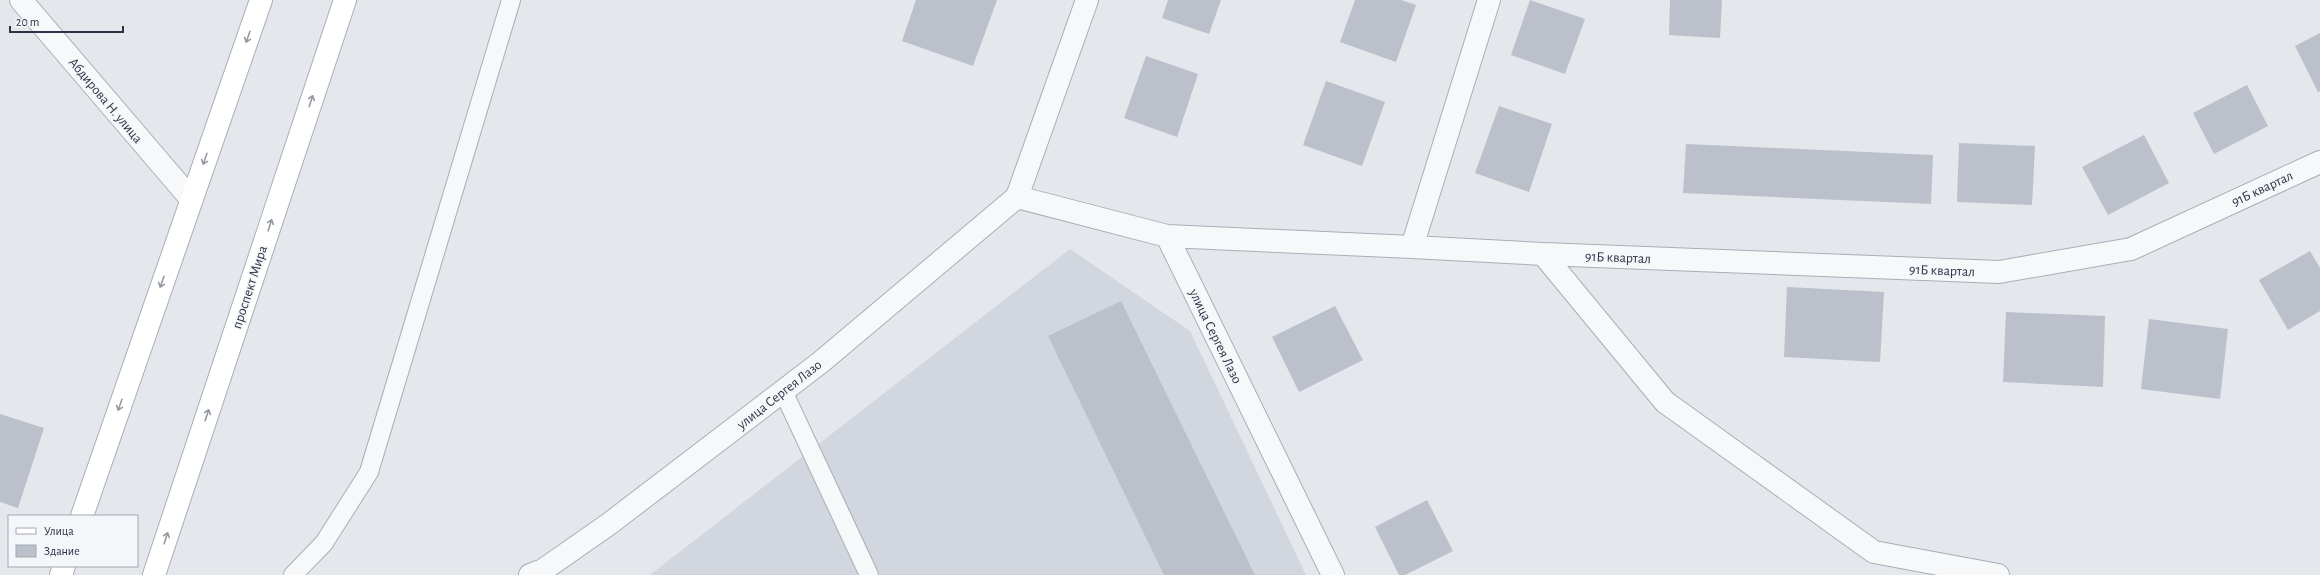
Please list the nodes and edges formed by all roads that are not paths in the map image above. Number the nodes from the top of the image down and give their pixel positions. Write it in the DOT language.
graph roads {
  1 [pos="21,0"];
  2 [pos="261,0"];
  3 [pos="345,0"];
  4 [pos="1087,0"];
  5 [pos="1489,0"];
  6 [pos="514,3"];
  7 [pos="2320,162"];
  8 [pos="1017,197"];
  9 [pos="191,200"];
  10 [pos="1167,236"];
  11 [pos="1412,247"];
  12 [pos="1543,254"];
  13 [pos="783,391"];
  14 [pos="82,515"];
  15 [pos="154,575"];
  16 [pos="293,575"];
  17 [pos="530,575"];
  18 [pos="869,575"];
  19 [pos="1332,575"];
  20 [pos="1998,575"];
  1 -- 9 [label="street, Абдирова Н. улица"];
  2 -- 9 [label="main road, one-way"];
  15 -- 3 [label="main road, проспект Мира, one-way"];
  4 -- 8 [label="street"];
  5 -- 11 [label="street"];
  6 -- 16 [label="lane"];
  7 -- 12 [label="street, 91Б квартал"];
  8 -- 10 [label="street"];
  8 -- 13 [label="street, улица Сергея Лазо"];
  9 -- 14 [label="main road, one-way"];
  10 -- 11 [label="street, 91Б квартал"];
  10 -- 19 [label="street, улица Сергея Лазо"];
  11 -- 12 [label="street, 91Б квартал"];
  12 -- 20 [label="street"];
  13 -- 17 [label="street, улица Сергея Лазо"];
  13 -- 18 [label="lane"];
}
